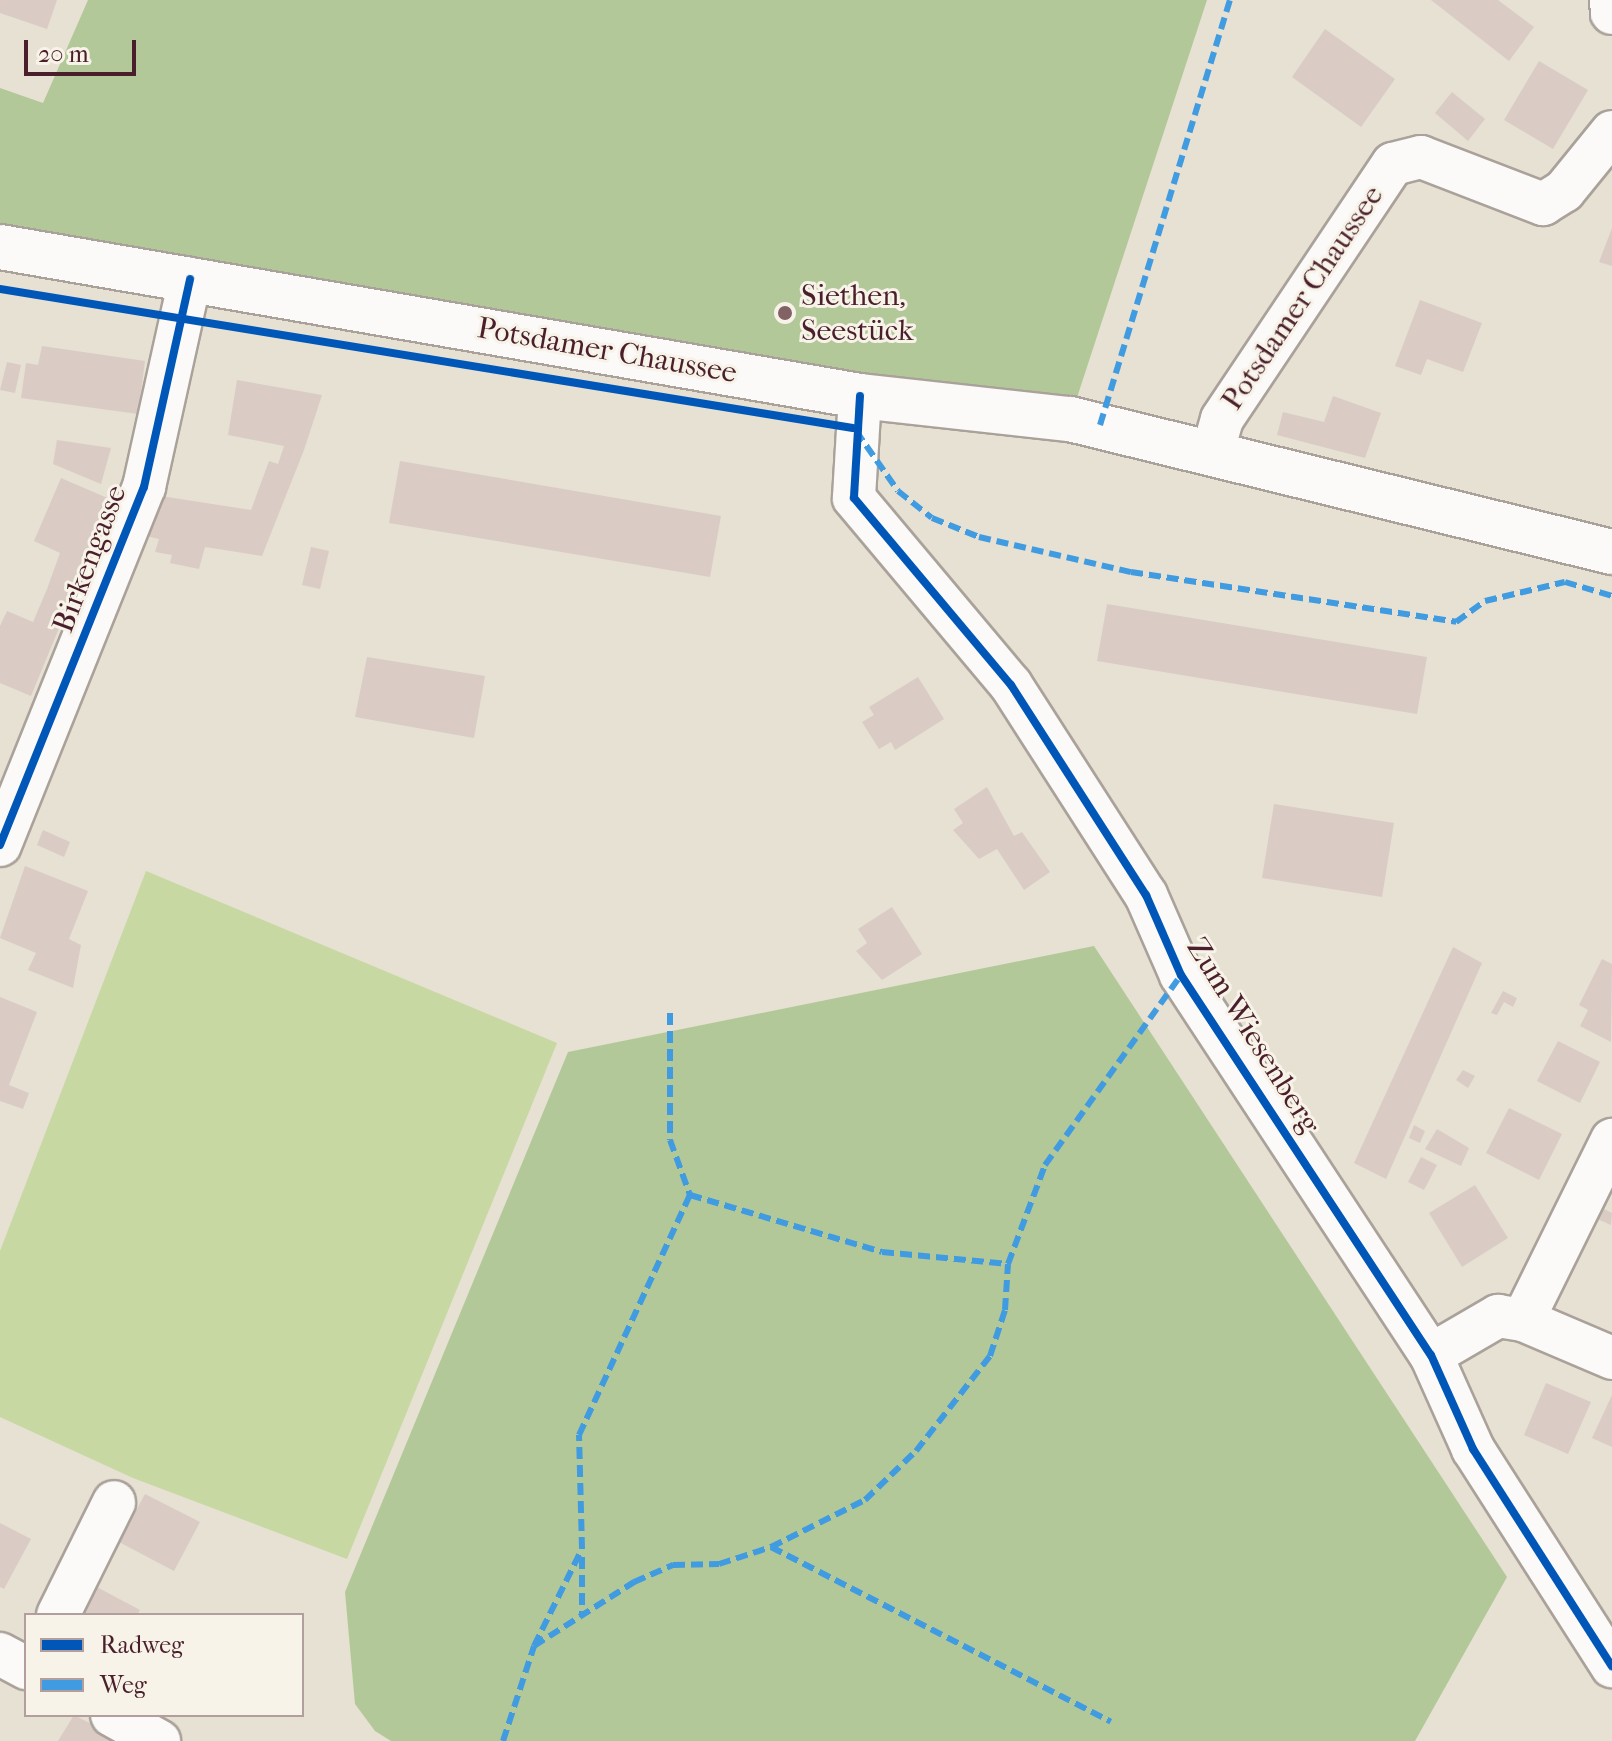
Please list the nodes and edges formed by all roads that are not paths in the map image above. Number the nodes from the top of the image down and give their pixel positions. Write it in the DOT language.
graph roads {
  1 [pos="1611,0"];
  2 [pos="1612,13"];
  3 [pos="1612,132"];
  4 [pos="0,247"];
  5 [pos="190,279"];
  6 [pos="860,396"];
  7 [pos="1212,454"];
  8 [pos="1612,552"];
  9 [pos="0,845"];
  10 [pos="1612,1140"];
  11 [pos="1523,1320"];
  12 [pos="1431,1355"];
  13 [pos="1612,1358"];
  14 [pos="114,1502"];
  15 [pos="59,1613"];
  16 [pos="0,1654"];
  17 [pos="1612,1666"];
  18 [pos="24,1667"];
  19 [pos="116,1717"];
  20 [pos="159,1741"];
  1 -- 2 [label="street"];
  3 -- 7 [label="street, Potsdamer Chaussee"];
  4 -- 5 [label="main road, Potsdamer Chaussee"];
  5 -- 6 [label="main road, Potsdamer Chaussee"];
  5 -- 9 [label="street, Birkengasse"];
  6 -- 7 [label="main road, Potsdamer Chaussee"];
  6 -- 12 [label="street, Zum Wiesenberg"];
  7 -- 8 [label="main road, Potsdamer Chaussee"];
  10 -- 11 [label="street"];
  11 -- 12 [label="street"];
  11 -- 13 [label="street"];
  12 -- 17 [label="street, Zum Wiesenberg"];
  14 -- 15 [label="street"];
  16 -- 18 [label="street"];
  19 -- 20 [label="street"];
}
